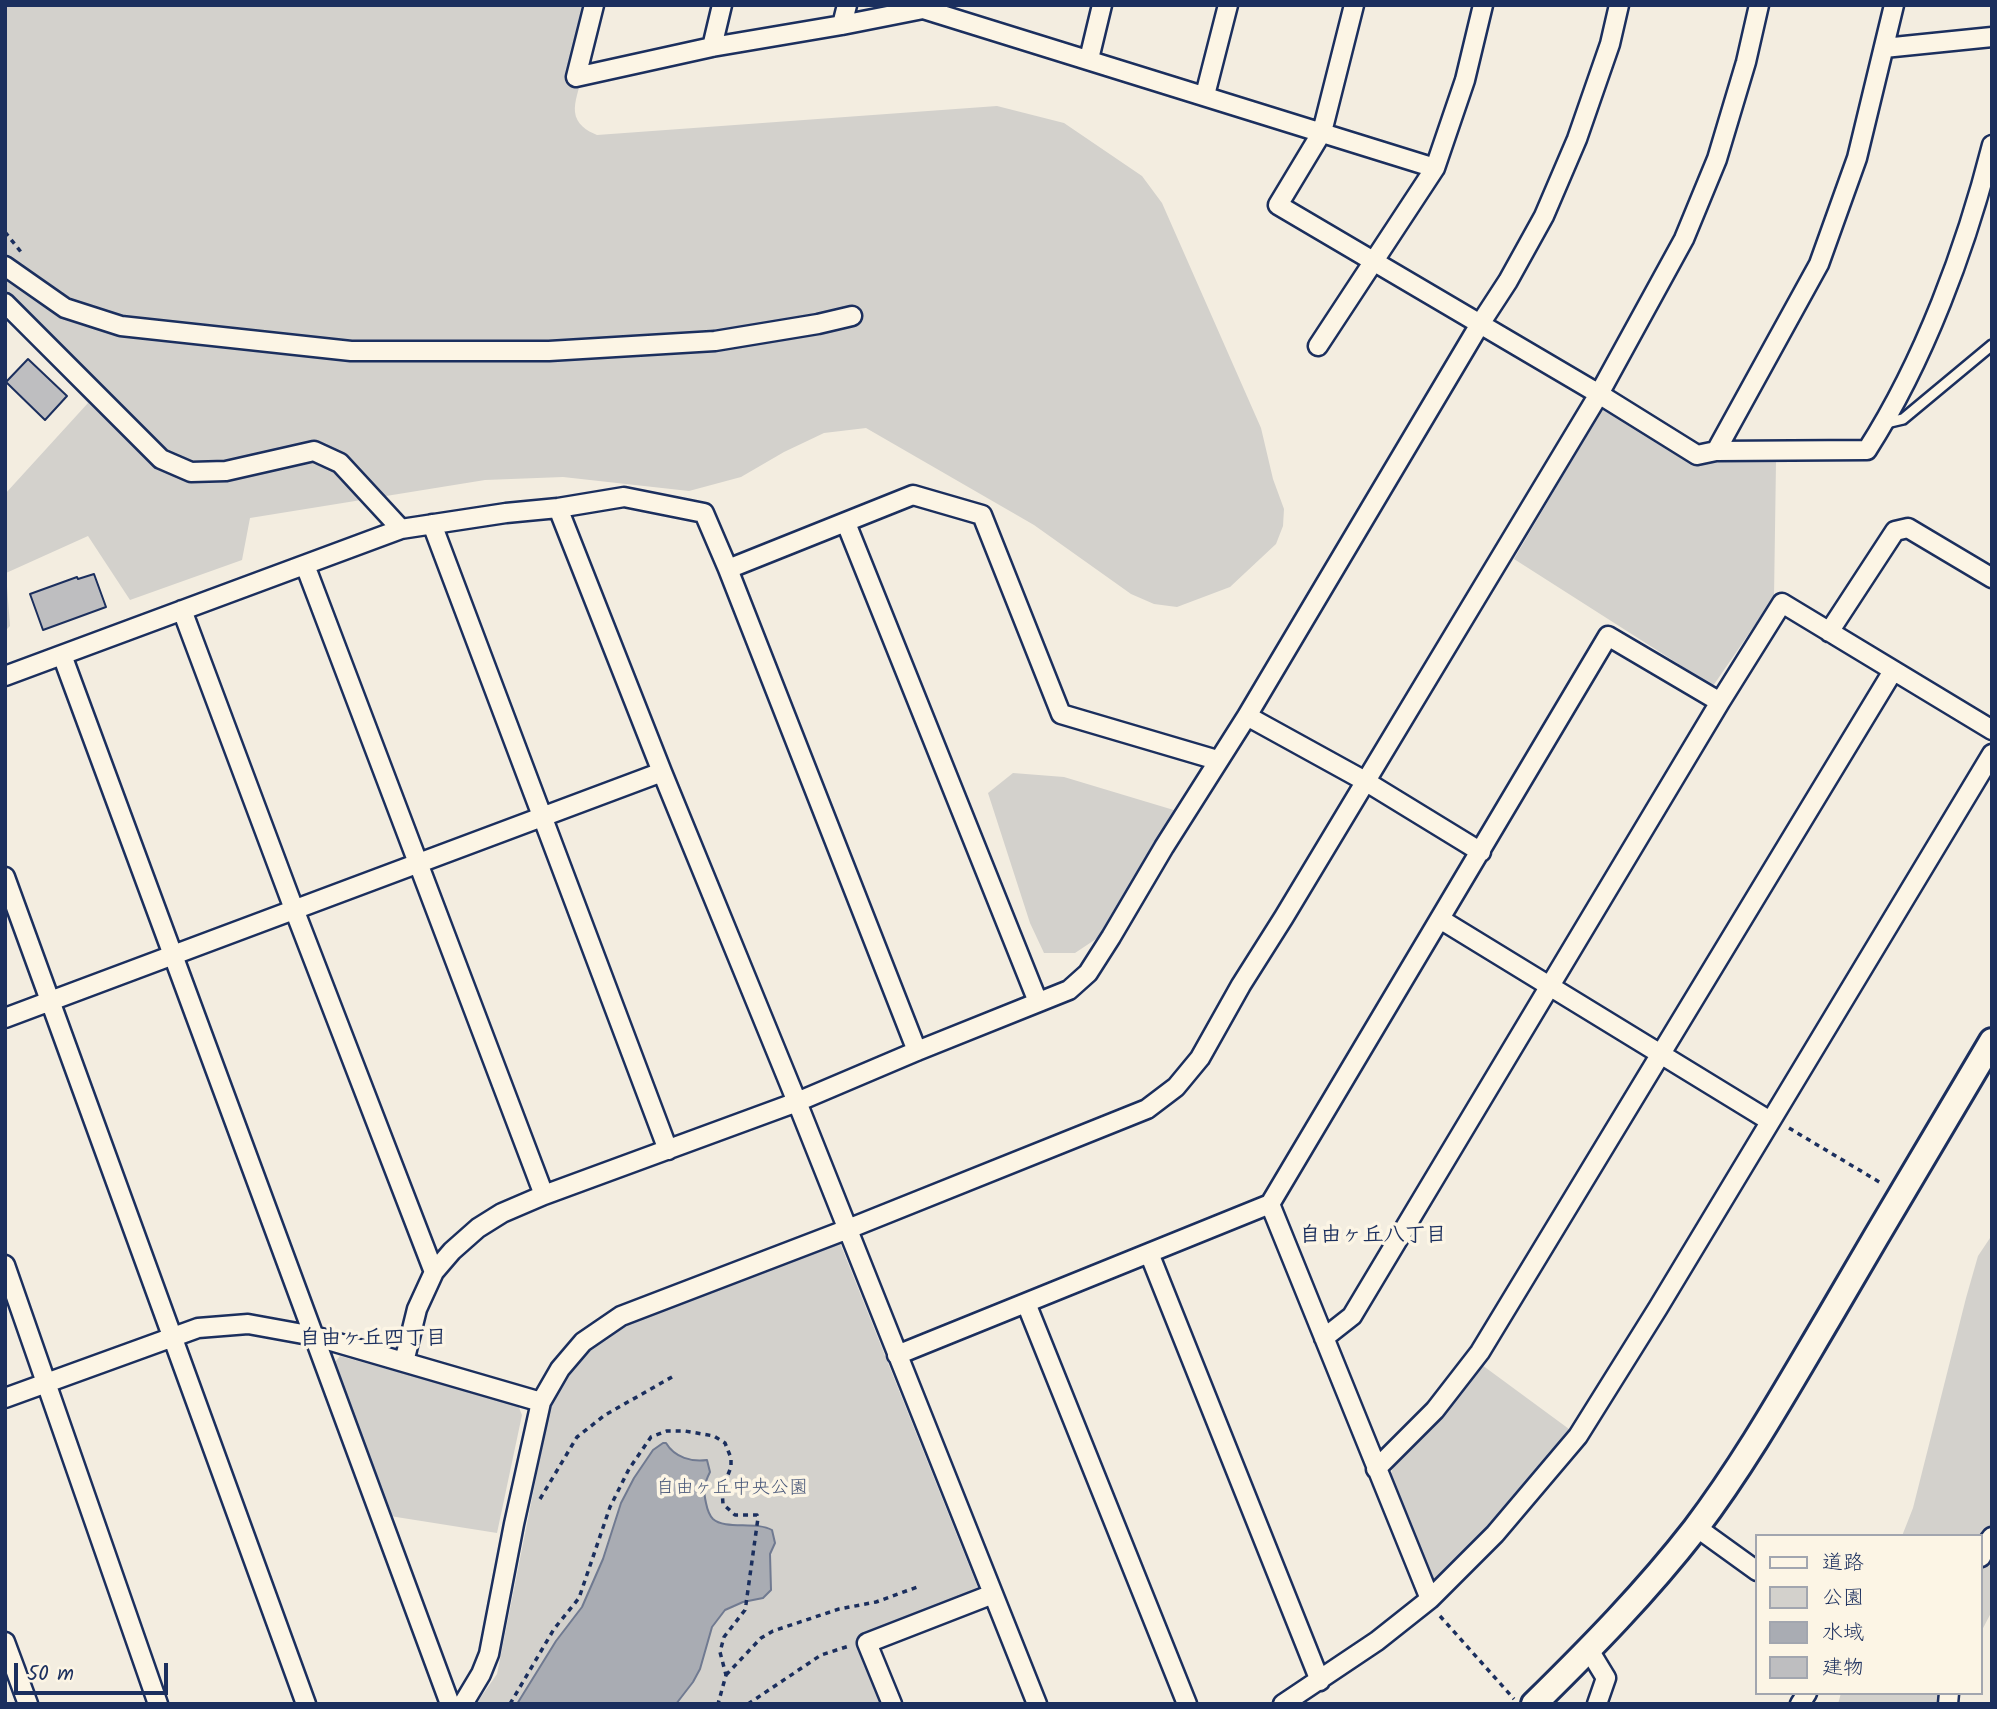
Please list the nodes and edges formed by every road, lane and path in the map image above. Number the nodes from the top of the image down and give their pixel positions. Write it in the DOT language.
graph roads {
  1 [pos="594,5"];
  2 [pos="722,5"];
  3 [pos="847,5"];
  4 [pos="1102,5"];
  5 [pos="1227,5"];
  6 [pos="1354,5"];
  7 [pos="1483,5"];
  8 [pos="1619,5"];
  9 [pos="1759,5"];
  10 [pos="1894,5"];
  11 [pos="972,14"];
  12 [pos="842,25"];
  13 [pos="1992,37"];
  14 [pos="712,47"];
  15 [pos="1884,48"];
  16 [pos="1088,59"];
  17 [pos="1205,95"];
  18 [pos="1322,131"];
  19 [pos="1992,145"];
  20 [pos="1435,168"];
  21 [pos="1375,261"];
  22 [pos="5,266"];
  23 [pos="5,303"];
  24 [pos="852,316"];
  25 [pos="1480,324"];
  26 [pos="1992,345"];
  27 [pos="1318,346"];
  28 [pos="1599,394"];
  29 [pos="1884,424"];
  30 [pos="1717,451"];
  31 [pos="558,508"];
  32 [pos="846,523"];
  33 [pos="432,524"];
  34 [pos="401,529"];
  35 [pos="305,565"];
  36 [pos="728,569"];
  37 [pos="1992,578"];
  38 [pos="182,610"];
  39 [pos="1829,632"];
  40 [pos="62,655"];
  41 [pos="1893,671"];
  42 [pos="5,676"];
  43 [pos="1720,702"];
  44 [pos="1247,716"];
  45 [pos="1992,730"];
  46 [pos="1992,754"];
  47 [pos="1217,760"];
  48 [pos="663,772"];
  49 [pos="1365,780"];
  50 [pos="541,817"];
  51 [pos="1481,852"];
  52 [pos="418,863"];
  53 [pos="5,877"];
  54 [pos="294,909"];
  55 [pos="1440,919"];
  56 [pos="173,954"];
  57 [pos="1550,988"];
  58 [pos="50,1001"];
  59 [pos="1038,1002"];
  60 [pos="5,1018"];
  61 [pos="1992,1041"];
  62 [pos="917,1051"];
  63 [pos="1660,1054"];
  64 [pos="797,1102"];
  65 [pos="1771,1119"];
  66 [pos="668,1150"];
  67 [pos="544,1195"];
  68 [pos="1901,1195"];
  69 [pos="1270,1205"];
  70 [pos="848,1230"];
  71 [pos="1149,1253"];
  72 [pos="5,1265"];
  73 [pos="434,1272"];
  74 [pos="1026,1303"];
  75 [pos="172,1336"];
  76 [pos="314,1336"];
  77 [pos="1324,1338"];
  78 [pos="897,1355"];
  79 [pos="404,1362"];
  80 [pos="672,1377"];
  81 [pos="46,1383"];
  82 [pos="5,1398"];
  83 [pos="541,1402"];
  84 [pos="1376,1469"];
  85 [pos="514,1524"];
  86 [pos="1696,1527"];
  87 [pos="1992,1536"];
  88 [pos="1983,1552"];
  89 [pos="1756,1570"];
  90 [pos="920,1586"];
  91 [pos="993,1594"];
  92 [pos="1430,1600"];
  93 [pos="5,1642"];
  94 [pos="867,1643"];
  95 [pos="1589,1650"];
  96 [pos="9,1663"];
  97 [pos="726,1675"];
  98 [pos="1320,1681"];
  99 [pos="28,1704"];
  100 [pos="158,1704"];
  101 [pos="306,1704"];
  102 [pos="450,1704"];
  103 [pos="463,1704"];
  104 [pos="510,1704"];
  105 [pos="718,1704"];
  106 [pos="748,1704"];
  107 [pos="891,1704"];
  108 [pos="1037,1704"];
  109 [pos="1187,1704"];
  110 [pos="1283,1704"];
  111 [pos="1518,1704"];
  112 [pos="1534,1704"];
  113 [pos="1597,1704"];
  1 -- 14 [label="street"];
  2 -- 14 [label="street"];
  3 -- 12 [label="street"];
  4 -- 16 [label="street"];
  5 -- 17 [label="street"];
  6 -- 18 [label="street"];
  7 -- 20 [label="street"];
  8 -- 25 [label="street"];
  9 -- 28 [label="street"];
  10 -- 15 [label="street"];
  11 -- 12 [label="street"];
  11 -- 16 [label="street"];
  12 -- 14 [label="street"];
  13 -- 15 [label="street"];
  15 -- 30 [label="street"];
  16 -- 17 [label="street"];
  17 -- 18 [label="street"];
  18 -- 20 [label="street"];
  18 -- 21 [label="street"];
  19 -- 29 [label="street"];
  20 -- 21 [label="street"];
  21 -- 25 [label="street"];
  21 -- 27 [label="street"];
  22 -- 24 [label="street"];
  23 -- 34 [label="street"];
  25 -- 28 [label="street"];
  25 -- 44 [label="street"];
  26 -- 29 [label="lane"];
  28 -- 30 [label="street"];
  28 -- 49 [label="street"];
  29 -- 30 [label="street"];
  31 -- 33 [label="street"];
  31 -- 36 [label="street"];
  31 -- 48 [label="street"];
  32 -- 36 [label="street"];
  32 -- 47 [label="street"];
  32 -- 59 [label="street"];
  33 -- 34 [label="street"];
  33 -- 50 [label="street"];
  34 -- 35 [label="street"];
  35 -- 38 [label="street"];
  35 -- 52 [label="street"];
  36 -- 62 [label="street"];
  37 -- 39 [label="street"];
  38 -- 40 [label="street"];
  38 -- 54 [label="street"];
  39 -- 41 [label="street"];
  39 -- 43 [label="street"];
  40 -- 42 [label="street"];
  40 -- 56 [label="street"];
  41 -- 45 [label="street"];
  41 -- 63 [label="street"];
  43 -- 51 [label="street"];
  43 -- 57 [label="street"];
  44 -- 47 [label="street"];
  44 -- 49 [label="street"];
  46 -- 65 [label="street"];
  47 -- 59 [label="street"];
  48 -- 50 [label="street"];
  48 -- 64 [label="street"];
  49 -- 51 [label="street"];
  49 -- 70 [label="street"];
  50 -- 52 [label="street"];
  50 -- 66 [label="street"];
  51 -- 55 [label="street"];
  52 -- 54 [label="street"];
  52 -- 67 [label="street"];
  53 -- 58 [label="street"];
  54 -- 56 [label="street"];
  54 -- 73 [label="street"];
  55 -- 57 [label="street"];
  55 -- 69 [label="street"];
  56 -- 58 [label="street"];
  56 -- 76 [label="street"];
  57 -- 63 [label="street"];
  57 -- 77 [label="street"];
  58 -- 60 [label="street"];
  58 -- 75 [label="street"];
  59 -- 62 [label="street"];
  61 -- 68 [label="street"];
  62 -- 64 [label="street"];
  63 -- 65 [label="street"];
  63 -- 84 [label="street"];
  64 -- 66 [label="street"];
  64 -- 70 [label="street"];
  65 -- 68 [label="path"];
  65 -- 92 [label="street"];
  66 -- 67 [label="street"];
  67 -- 73 [label="street"];
  68 -- 86 [label="street"];
  69 -- 71 [label="street"];
  69 -- 77 [label="street"];
  70 -- 78 [label="street"];
  70 -- 83 [label="street"];
  71 -- 74 [label="street"];
  71 -- 98 [label="street"];
  72 -- 81 [label="street"];
  73 -- 79 [label="street"];
  74 -- 78 [label="street"];
  74 -- 109 [label="street"];
  75 -- 76 [label="street"];
  75 -- 81 [label="street"];
  75 -- 101 [label="street"];
  76 -- 79 [label="street"];
  76 -- 102 [label="street"];
  77 -- 84 [label="street"];
  78 -- 91 [label="street"];
  79 -- 83 [label="street"];
  80 -- 85 [label="path"];
  81 -- 82 [label="street"];
  81 -- 100 [label="street"];
  83 -- 85 [label="street"];
  84 -- 92 [label="street"];
  85 -- 103 [label="street"];
  86 -- 89 [label="street"];
  86 -- 95 [label="street"];
  87 -- 88 [label="street"];
  90 -- 97 [label="path"];
  91 -- 94 [label="street"];
  91 -- 108 [label="street"];
  92 -- 98 [label="street"];
  92 -- 111 [label="path"];
  93 -- 96 [label="street"];
  94 -- 106 [label="path"];
  94 -- 107 [label="street"];
  95 -- 112 [label="street"];
  95 -- 113 [label="street"];
  96 -- 99 [label="street"];
  97 -- 104 [label="path"];
  97 -- 105 [label="path"];
  98 -- 110 [label="street"];
}
